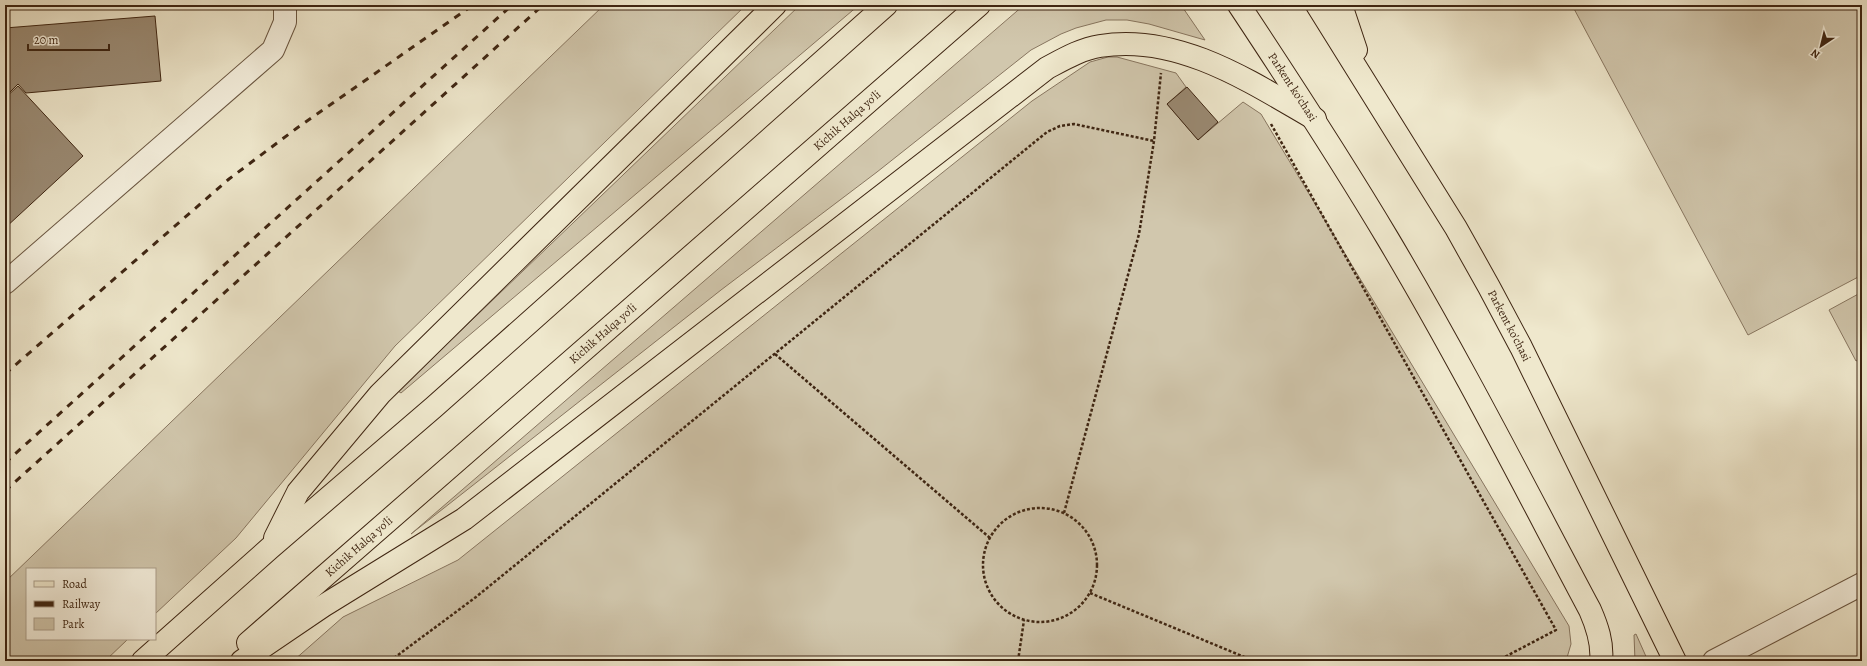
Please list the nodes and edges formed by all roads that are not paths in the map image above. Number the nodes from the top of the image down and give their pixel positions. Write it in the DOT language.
graph roads {
  1 [pos="285,5"];
  2 [pos="776,5"];
  3 [pos="886,5"];
  4 [pos="979,5"];
  5 [pos="1239,5"];
  6 [pos="1317,5"];
  7 [pos="1341,5"];
  8 [pos="1369,87"];
  9 [pos="1315,119"];
  10 [pos="5,283"];
  11 [pos="270,548"];
  12 [pos="1862,584"];
  13 [pos="143,661"];
  14 [pos="227,661"];
  15 [pos="242,661"];
  16 [pos="1601,661"];
  17 [pos="1675,661"];
  18 [pos="1714,661"];
  1 -- 10 [label="lane"];
  2 -- 11 [label="main road"];
  3 -- 11 [label="main road"];
  4 -- 14 [label="main road, Kichik Halqa yo'li"];
  5 -- 9 [label="main road, Parkent ko'chasi"];
  6 -- 8 [label="main road, Parkent ko'chasi"];
  7 -- 8 [label="main road"];
  8 -- 17 [label="main road, Parkent ko'chasi"];
  9 -- 15 [label="main road"];
  9 -- 16 [label="main road, Parkent ko'chasi"];
  11 -- 13 [label="main road"];
  12 -- 18 [label="lane"];
}
